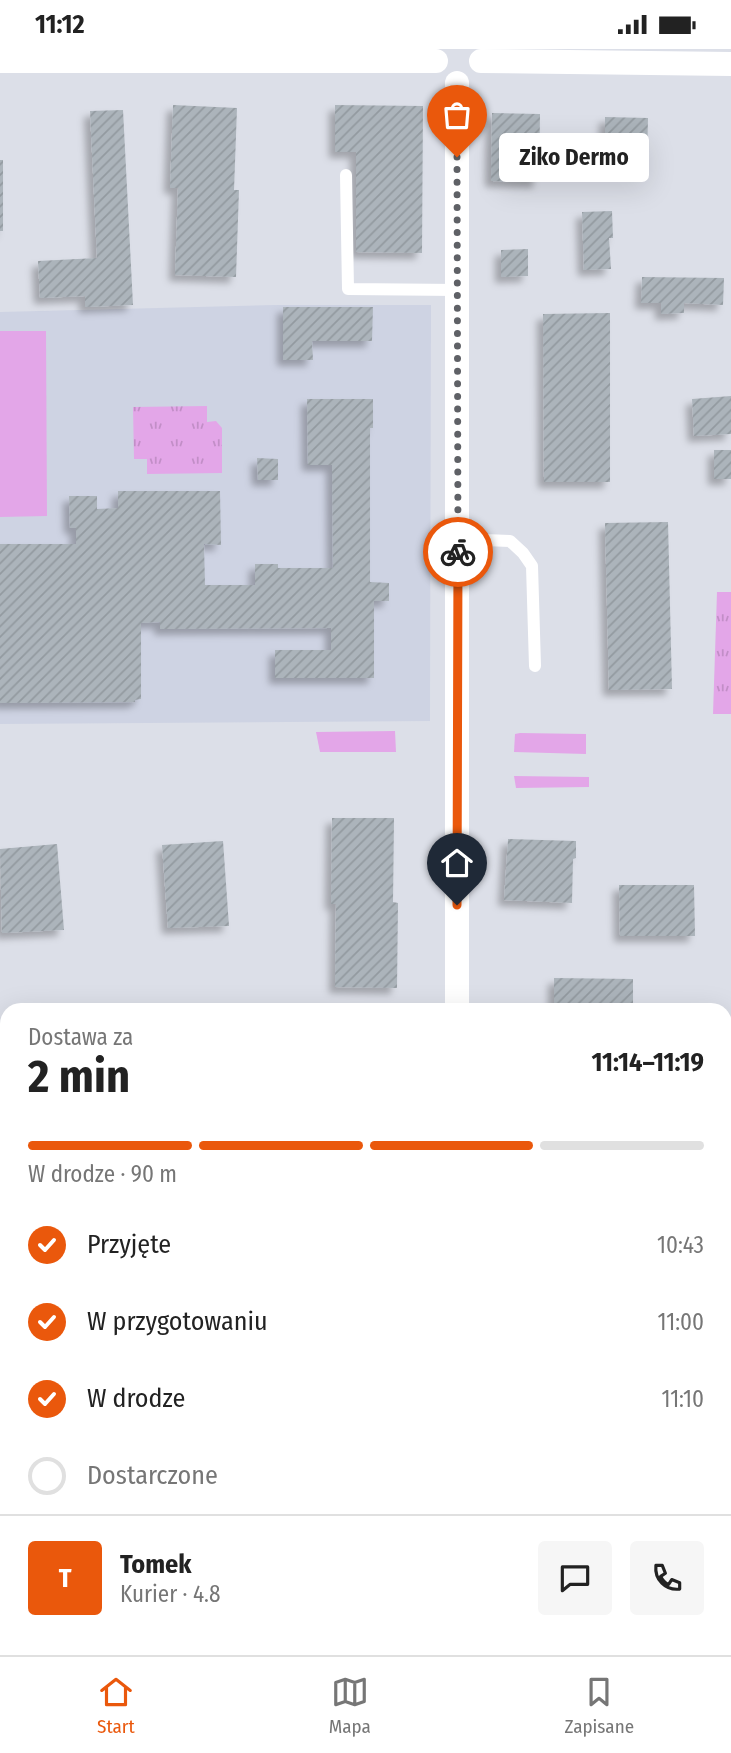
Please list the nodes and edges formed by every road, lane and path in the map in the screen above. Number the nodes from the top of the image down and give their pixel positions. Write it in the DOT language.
graph roads {
  1 [pos="438,55"];
  2 [pos="479,55"];
  3 [pos="0,61"];
  4 [pos="731,64"];
  5 [pos="457,83"];
  6 [pos="346,175"];
  7 [pos="458,291"];
  8 [pos="458,539"];
  9 [pos="535,666"];
  10 [pos="457,1003"];
  1 -- 3 [label="street"];
  1 -- 5 [label="street"];
  2 -- 4 [label="street"];
  2 -- 5 [label="street"];
  5 -- 7 [label="street"];
  6 -- 7 [label="lane"];
  7 -- 8 [label="street"];
  8 -- 9 [label="lane"];
  8 -- 10 [label="street"];
}
